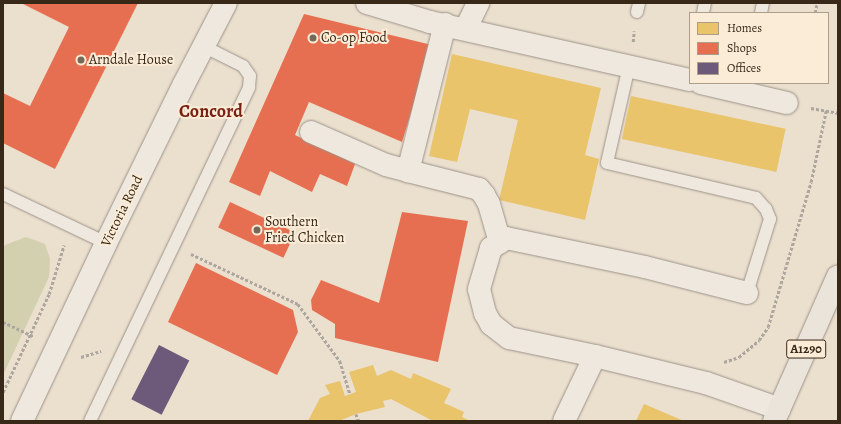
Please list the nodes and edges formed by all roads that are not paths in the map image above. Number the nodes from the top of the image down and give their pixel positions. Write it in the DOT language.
graph roads {
  1 [pos="226,3"];
  2 [pos="367,3"];
  3 [pos="478,3"];
  4 [pos="438,23"];
  5 [pos="466,28"];
  6 [pos="203,46"];
  7 [pos="629,66"];
  8 [pos="689,80"];
  9 [pos="705,84"];
  10 [pos="787,103"];
  11 [pos="311,132"];
  12 [pos="408,172"];
  13 [pos="4,197"];
  14 [pos="500,242"];
  15 [pos="106,243"];
  16 [pos="838,276"];
  17 [pos="747,293"];
  18 [pos="595,356"];
  19 [pos="777,415"];
  20 [pos="22,421"];
  21 [pos="90,421"];
  22 [pos="564,421"];
  1 -- 6 [label="street, Victoria Road"];
  2 -- 4 [label="street"];
  3 -- 5 [label="street"];
  4 -- 5 [label="street"];
  4 -- 12 [label="street"];
  5 -- 7 [label="street"];
  6 -- 15 [label="street, Victoria Road"];
  6 -- 21 [label="lane"];
  7 -- 8 [label="street"];
  7 -- 17 [label="lane"];
  9 -- 10 [label="street"];
  11 -- 12 [label="street"];
  12 -- 14 [label="street"];
  13 -- 15 [label="lane"];
  14 -- 17 [label="street"];
  14 -- 18 [label="street"];
  15 -- 20 [label="street, Victoria Road"];
  16 -- 19 [label="main road, A1290"];
  18 -- 19 [label="street"];
  18 -- 22 [label="street"];
}
